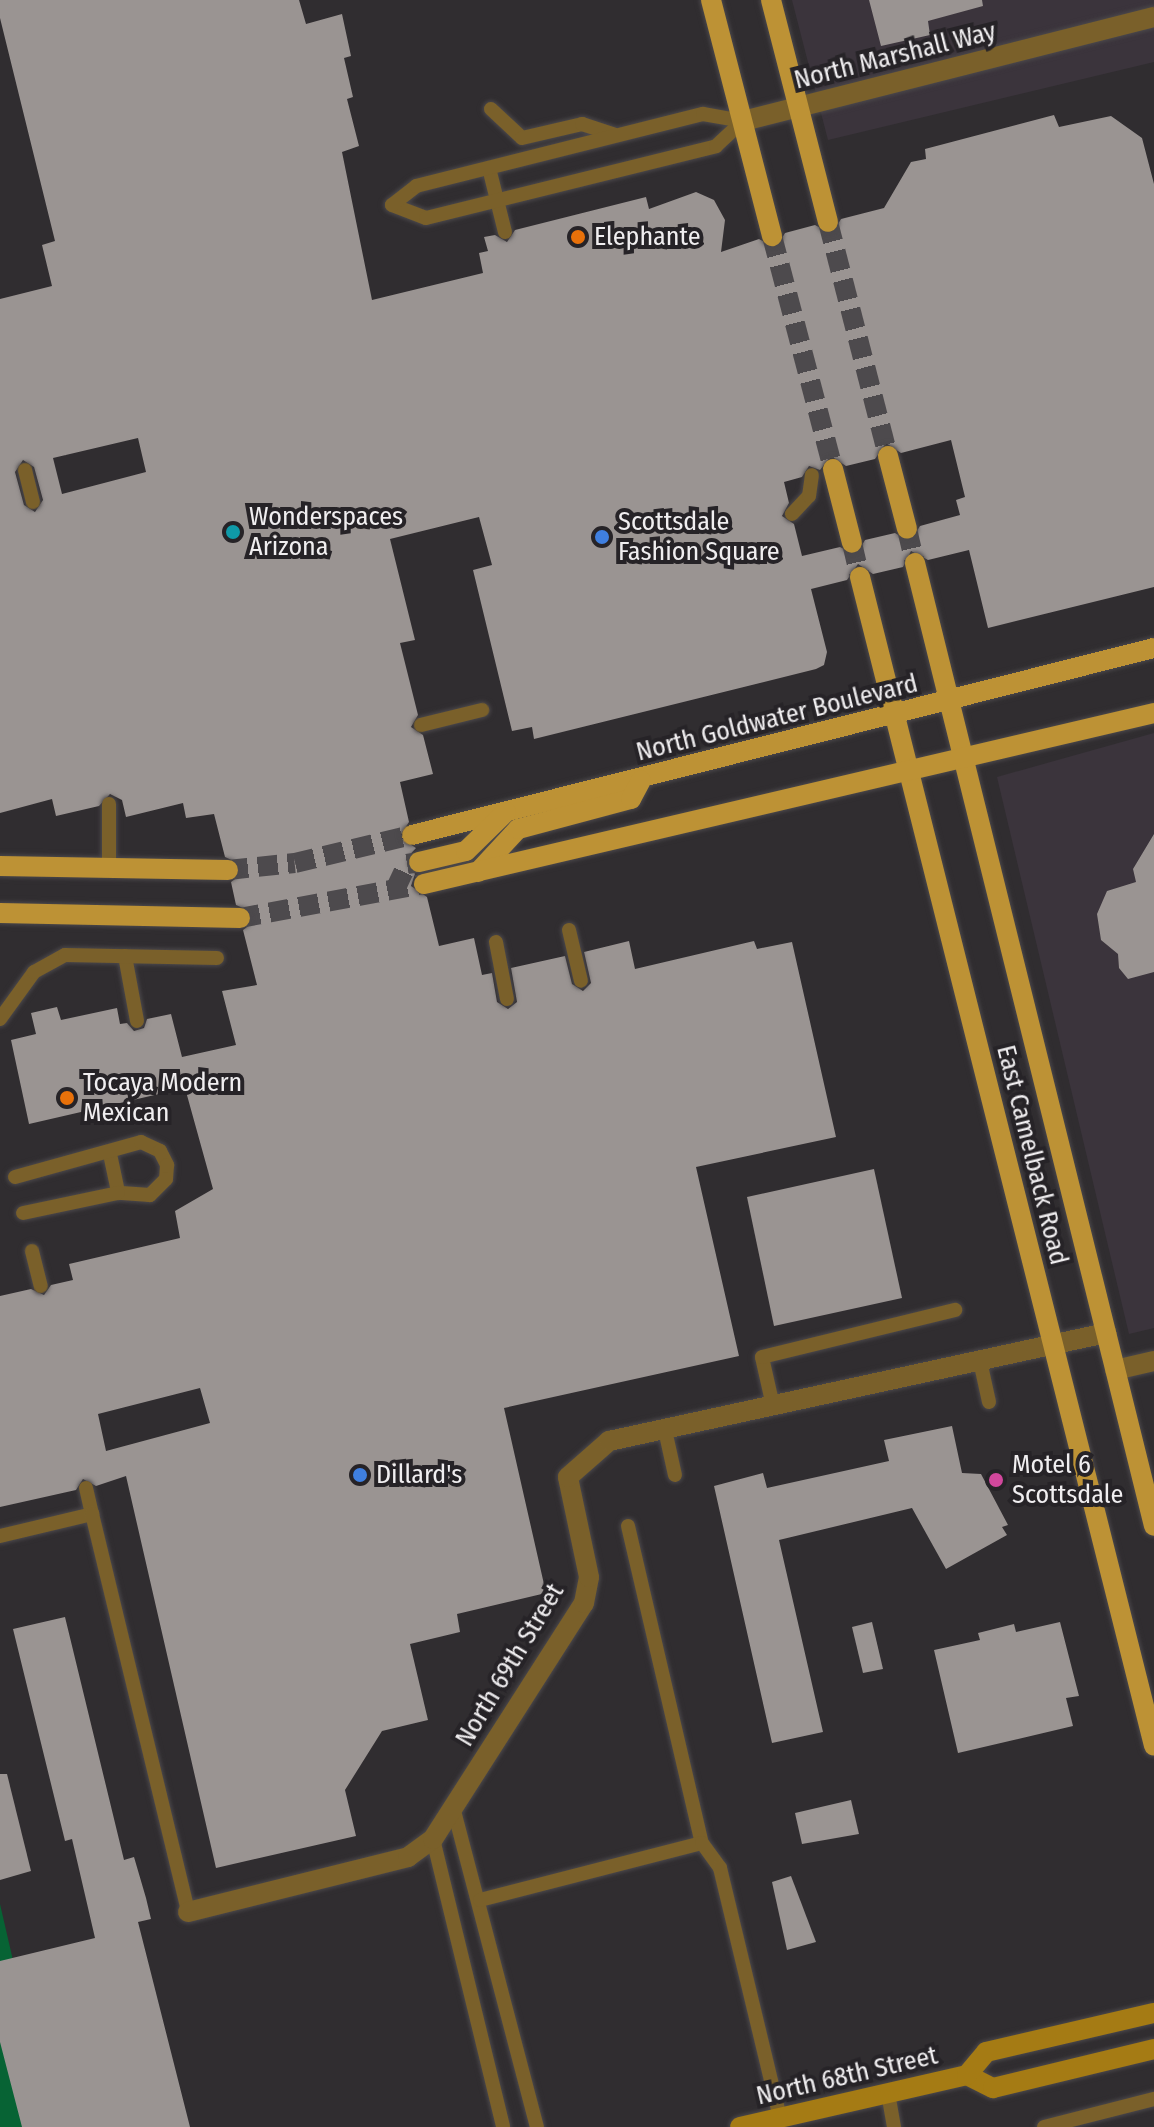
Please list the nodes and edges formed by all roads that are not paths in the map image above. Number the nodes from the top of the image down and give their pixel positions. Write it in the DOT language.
graph roads {
  1 [pos="711,0"];
  2 [pos="771,0"];
  3 [pos="1154,17"];
  4 [pos="798,107"];
  5 [pos="491,109"];
  6 [pos="743,121"];
  7 [pos="616,135"];
  8 [pos="489,168"];
  9 [pos="497,200"];
  10 [pos="828,222"];
  11 [pos="505,232"];
  12 [pos="772,236"];
  13 [pos="888,456"];
  14 [pos="833,469"];
  15 [pos="25,470"];
  16 [pos="812,475"];
  17 [pos="33,502"];
  18 [pos="792,514"];
  19 [pos="907,529"];
  20 [pos="852,543"];
  21 [pos="915,563"];
  22 [pos="860,577"];
  23 [pos="1154,648"];
  24 [pos="950,701"];
  25 [pos="482,710"];
  26 [pos="1154,713"];
  27 [pos="894,714"];
  28 [pos="421,725"];
  29 [pos="965,759"];
  30 [pos="908,772"];
  31 [pos="641,780"];
  32 [pos="109,804"];
  33 [pos="506,812"];
  34 [pos="412,835"];
  35 [pos="419,862"];
  36 [pos="0,866"];
  37 [pos="109,868"];
  38 [pos="228,870"];
  39 [pos="478,872"];
  40 [pos="424,884"];
  41 [pos="0,913"];
  42 [pos="240,918"];
  43 [pos="569,930"];
  44 [pos="496,942"];
  45 [pos="125,956"];
  46 [pos="217,958"];
  47 [pos="581,981"];
  48 [pos="507,999"];
  49 [pos="0,1019"];
  50 [pos="137,1021"];
  51 [pos="110,1154"];
  52 [pos="15,1177"];
  53 [pos="118,1193"];
  54 [pos="23,1213"];
  55 [pos="32,1251"];
  56 [pos="41,1286"];
  57 [pos="955,1310"];
  58 [pos="1106,1333"];
  59 [pos="1053,1345"];
  60 [pos="980,1361"];
  61 [pos="1154,1361"];
  62 [pos="1115,1370"];
  63 [pos="989,1402"];
  64 [pos="773,1406"];
  65 [pos="665,1430"];
  66 [pos="675,1475"];
  67 [pos="86,1488"];
  68 [pos="92,1514"];
  69 [pos="628,1526"];
  70 [pos="1154,1526"];
  71 [pos="0,1536"];
  72 [pos="1154,1746"];
  73 [pos="453,1807"];
  74 [pos="433,1839"];
  75 [pos="702,1843"];
  76 [pos="480,1900"];
  77 [pos="188,1912"];
  78 [pos="1154,2013"];
  79 [pos="1154,2049"];
  80 [pos="967,2075"];
  81 [pos="888,2093"];
  82 [pos="1154,2099"];
  83 [pos="780,2117"];
  84 [pos="503,2127"];
  85 [pos="537,2127"];
  86 [pos="740,2127"];
  87 [pos="894,2127"];
  88 [pos="1044,2127"];
  1 -- 6 [label="main road"];
  2 -- 4 [label="main road"];
  3 -- 4 [label="street, North Marshall Way"];
  4 -- 6 [label="street, North Marshall Way"];
  4 -- 10 [label="main road"];
  5 -- 7 [label="lane"];
  6 -- 7 [label="lane"];
  6 -- 9 [label="lane"];
  6 -- 12 [label="main road"];
  7 -- 8 [label="lane"];
  8 -- 9 [label="lane"];
  8 -- 9 [label="lane"];
  9 -- 11 [label="lane"];
  13 -- 19 [label="main road"];
  14 -- 20 [label="main road"];
  15 -- 17 [label="lane"];
  16 -- 18 [label="lane"];
  21 -- 24 [label="main road, East Camelback Road"];
  22 -- 27 [label="main road, East Camelback Road"];
  23 -- 24 [label="main road, North Goldwater Boulevard"];
  24 -- 27 [label="main road, North Goldwater Boulevard"];
  24 -- 29 [label="main road, East Camelback Road"];
  25 -- 28 [label="lane"];
  26 -- 29 [label="main road"];
  27 -- 30 [label="main road, East Camelback Road"];
  27 -- 31 [label="main road, North Goldwater Boulevard"];
  29 -- 30 [label="main road"];
  29 -- 58 [label="main road, East Camelback Road"];
  30 -- 39 [label="main road"];
  30 -- 59 [label="main road, East Camelback Road"];
  31 -- 33 [label="main road, North Goldwater Boulevard"];
  31 -- 39 [label="main road"];
  32 -- 37 [label="lane"];
  33 -- 34 [label="main road, North Goldwater Boulevard"];
  33 -- 35 [label="main road"];
  36 -- 37 [label="main road"];
  37 -- 38 [label="main road"];
  39 -- 40 [label="main road"];
  41 -- 42 [label="main road"];
  43 -- 47 [label="lane"];
  44 -- 48 [label="lane"];
  45 -- 46 [label="lane"];
  45 -- 49 [label="lane"];
  45 -- 50 [label="lane"];
  51 -- 52 [label="lane"];
  51 -- 53 [label="lane"];
  51 -- 53 [label="lane"];
  53 -- 54 [label="lane"];
  55 -- 56 [label="lane"];
  57 -- 64 [label="lane"];
  58 -- 59 [label="street, North 69th Street"];
  58 -- 62 [label="main road, East Camelback Road"];
  59 -- 60 [label="street, North 69th Street"];
  59 -- 72 [label="main road, East Camelback Road"];
  60 -- 63 [label="lane"];
  60 -- 64 [label="street, North 69th Street"];
  61 -- 62 [label="street"];
  62 -- 70 [label="main road, East Camelback Road"];
  64 -- 65 [label="street, North 69th Street"];
  65 -- 66 [label="lane"];
  65 -- 73 [label="street, North 69th Street"];
  67 -- 68 [label="lane"];
  68 -- 71 [label="lane"];
  68 -- 77 [label="lane"];
  69 -- 75 [label="lane"];
  73 -- 74 [label="street, North 69th Street"];
  73 -- 76 [label="lane"];
  74 -- 77 [label="street, North 69th Street"];
  74 -- 84 [label="lane"];
  75 -- 76 [label="lane"];
  75 -- 83 [label="lane"];
  76 -- 85 [label="lane"];
  78 -- 80 [label="street, North 68th Street"];
  79 -- 80 [label="street, North 68th Street"];
  80 -- 81 [label="street, North 68th Street"];
  81 -- 83 [label="street, North 68th Street"];
  81 -- 87 [label="lane"];
  82 -- 88 [label="lane"];
  83 -- 86 [label="street, North 68th Street"];
}
